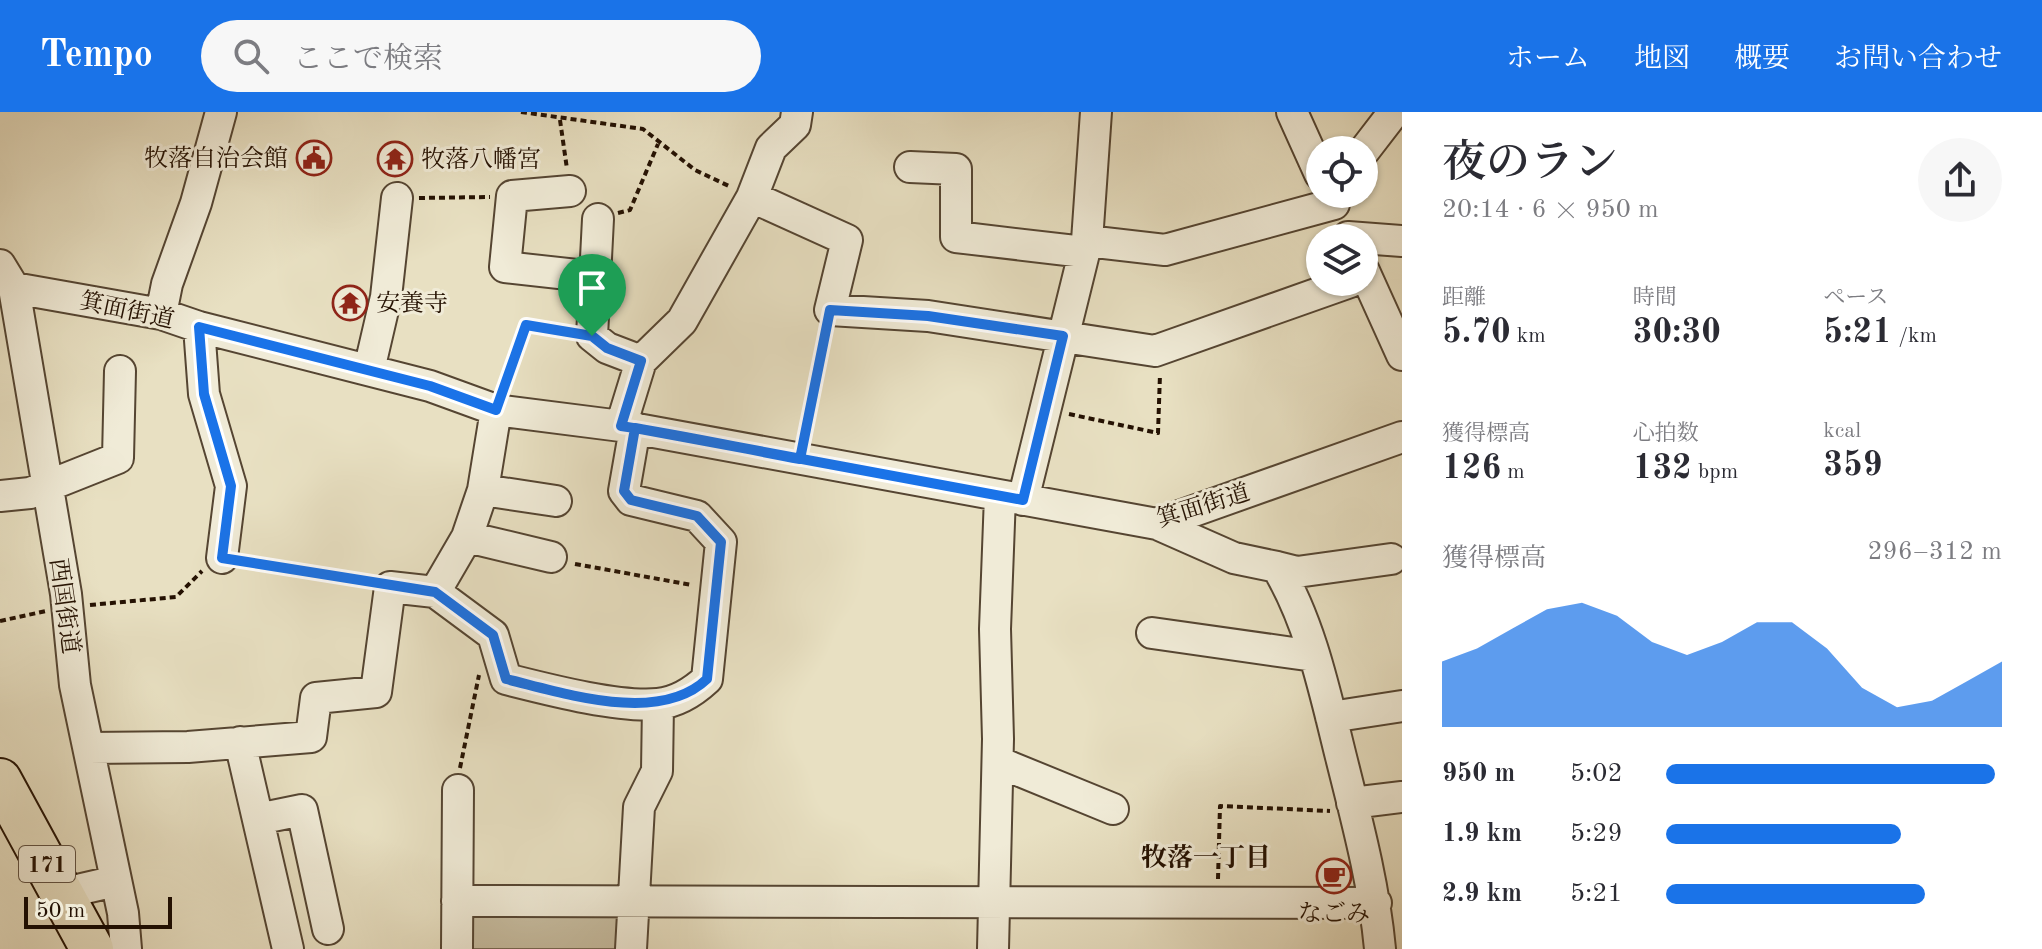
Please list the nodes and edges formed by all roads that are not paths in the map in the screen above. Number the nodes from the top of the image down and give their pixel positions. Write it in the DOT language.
graph roads {
  1 [pos="221,112"];
  2 [pos="797,112"];
  3 [pos="1096,112"];
  4 [pos="1292,112"];
  5 [pos="1394,112"];
  6 [pos="1376,136"];
  7 [pos="1306,143"];
  8 [pos="910,167"];
  9 [pos="570,191"];
  10 [pos="752,197"];
  11 [pos="397,198"];
  12 [pos="1306,207"];
  13 [pos="598,219"];
  14 [pos="1378,239"];
  15 [pos="1402,241"];
  16 [pos="1086,247"];
  17 [pos="7,276"];
  18 [pos="595,277"];
  19 [pos="1308,296"];
  20 [pos="1371,296"];
  21 [pos="161,314"];
  22 [pos="199,327"];
  23 [pos="1063,336"];
  24 [pos="1401,352"];
  25 [pos="641,361"];
  26 [pos="369,370"];
  27 [pos="120,371"];
  28 [pos="496,410"];
  29 [pos="628,427"];
  30 [pos="1402,437"];
  31 [pos="46,485"];
  32 [pos="483,490"];
  33 [pos="0,496"];
  34 [pos="1012,498"];
  35 [pos="556,501"];
  36 [pos="1157,524"];
  37 [pos="467,537"];
  38 [pos="551,557"];
  39 [pos="222,558"];
  40 [pos="1391,559"];
  41 [pos="1277,567"];
  42 [pos="435,592"];
  43 [pos="1152,633"];
  44 [pos="1314,656"];
  45 [pos="658,704"];
  46 [pos="1402,706"];
  47 [pos="1331,717"];
  48 [pos="240,742"];
  49 [pos="89,748"];
  50 [pos="998,762"];
  51 [pos="0,780"];
  52 [pos="458,790"];
  53 [pos="1402,797"];
  54 [pos="1352,803"];
  55 [pos="1113,809"];
  56 [pos="258,819"];
  57 [pos="116,881"];
  58 [pos="64,893"];
  59 [pos="457,901"];
  60 [pos="1376,903"];
  61 [pos="632,904"];
  62 [pos="993,905"];
  63 [pos="328,929"];
  64 [pos="92,949"];
  65 [pos="126,949"];
  66 [pos="288,949"];
  67 [pos="457,949"];
  68 [pos="631,949"];
  69 [pos="993,949"];
  70 [pos="1380,949"];
  1 -- 21 [label="street"];
  2 -- 10 [label="street"];
  3 -- 16 [label="street"];
  4 -- 7 [label="street"];
  5 -- 6 [label="street"];
  8 -- 16 [label="street"];
  9 -- 18 [label="street"];
  10 -- 23 [label="street"];
  10 -- 25 [label="street"];
  11 -- 26 [label="street"];
  12 -- 16 [label="street"];
  13 -- 18 [label="street"];
  14 -- 15 [label="street"];
  16 -- 23 [label="street"];
  17 -- 21 [label="street, 箕面街道"];
  17 -- 31 [label="street, 西国街道"];
  18 -- 25 [label="street"];
  19 -- 23 [label="street"];
  20 -- 24 [label="street"];
  21 -- 22 [label="street, 箕面街道"];
  22 -- 26 [label="street, 箕面街道"];
  22 -- 39 [label="street"];
  23 -- 34 [label="street"];
  25 -- 29 [label="street"];
  26 -- 28 [label="street, 箕面街道"];
  27 -- 31 [label="street"];
  28 -- 29 [label="street, 箕面街道"];
  28 -- 32 [label="street"];
  29 -- 34 [label="street, 箕面街道"];
  29 -- 45 [label="street"];
  30 -- 36 [label="street, 箕面街道"];
  31 -- 33 [label="street"];
  31 -- 49 [label="street, 西国街道"];
  32 -- 35 [label="street"];
  32 -- 37 [label="street"];
  34 -- 36 [label="street, 箕面街道"];
  34 -- 50 [label="street"];
  36 -- 41 [label="street"];
  37 -- 38 [label="street"];
  37 -- 42 [label="street"];
  40 -- 41 [label="street"];
  41 -- 44 [label="street"];
  42 -- 45 [label="street"];
  42 -- 48 [label="street"];
  43 -- 44 [label="street"];
  44 -- 47 [label="street"];
  45 -- 61 [label="street"];
  46 -- 47 [label="street"];
  47 -- 54 [label="street"];
  48 -- 49 [label="street"];
  48 -- 56 [label="street"];
  49 -- 57 [label="street, 西国街道"];
  50 -- 55 [label="street"];
  50 -- 62 [label="street"];
  51 -- 58 [label="highway, 171"];
  52 -- 59 [label="street"];
  53 -- 54 [label="street"];
  54 -- 60 [label="street"];
  56 -- 63 [label="street"];
  56 -- 66 [label="street"];
  57 -- 58 [label="street"];
  57 -- 65 [label="street, 西国街道"];
  58 -- 64 [label="highway, 171"];
  59 -- 61 [label="street"];
  59 -- 67 [label="street"];
  60 -- 62 [label="street"];
  60 -- 70 [label="street"];
  61 -- 62 [label="street"];
  61 -- 68 [label="street"];
  62 -- 69 [label="street"];
}
